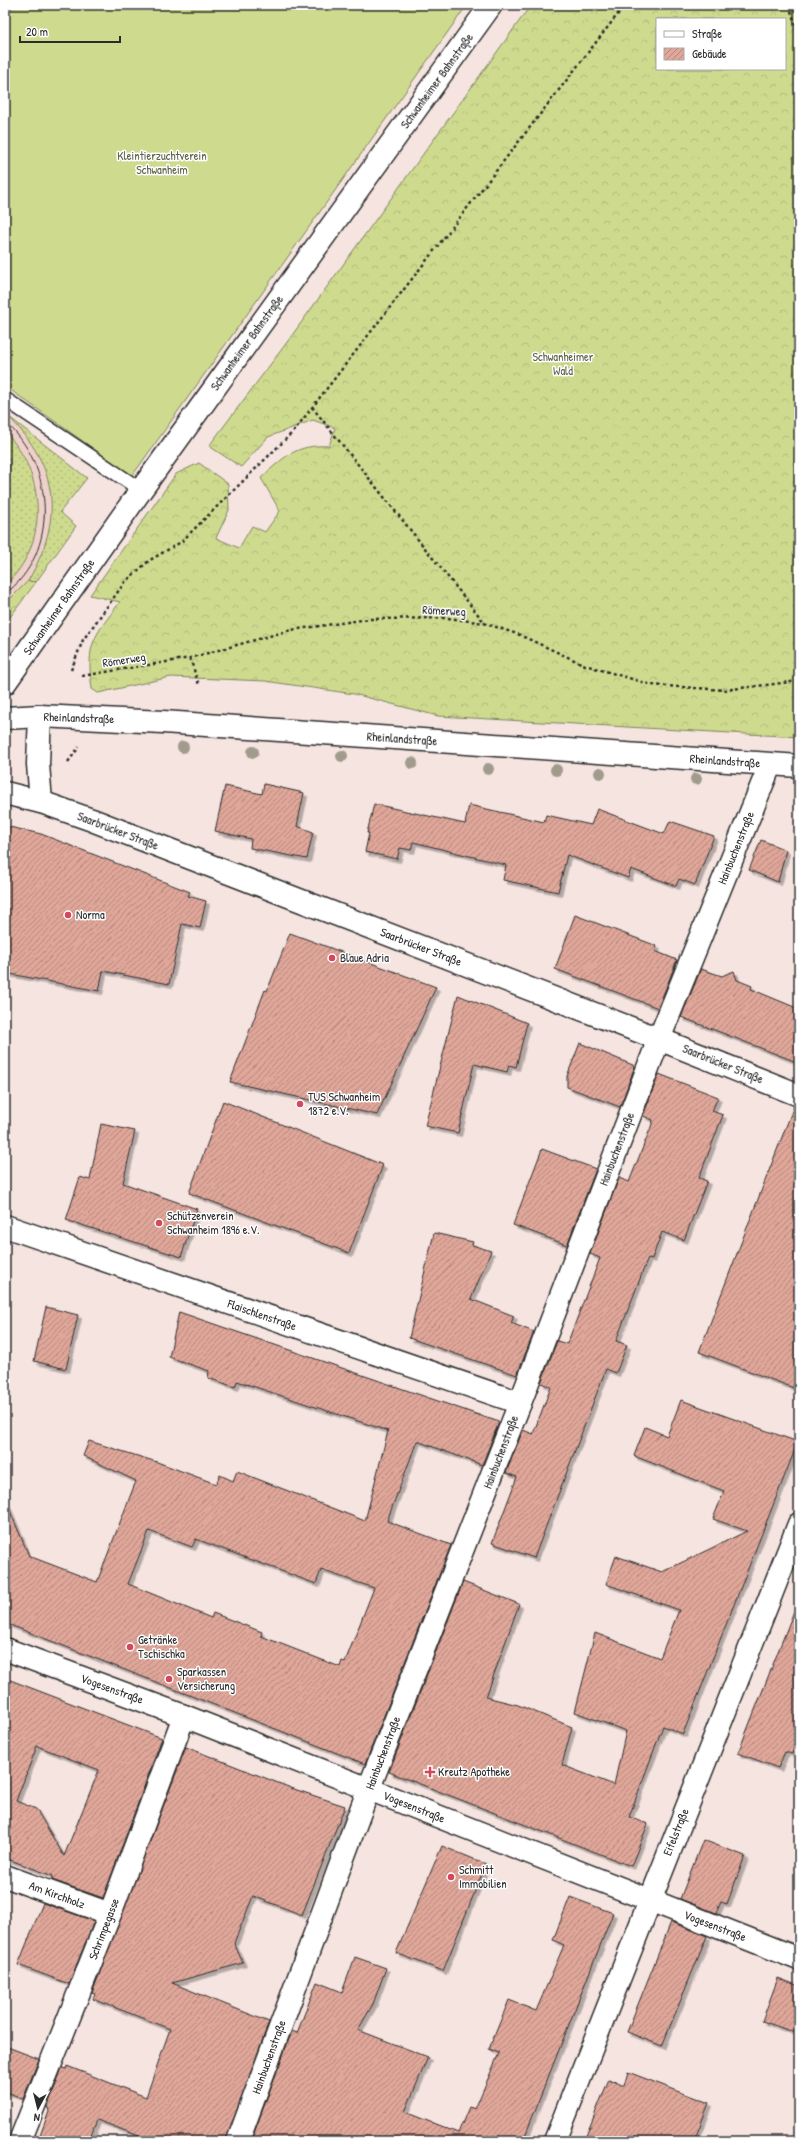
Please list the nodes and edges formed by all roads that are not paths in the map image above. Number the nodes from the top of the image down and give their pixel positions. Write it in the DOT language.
graph roads {
  1 [pos="492,5"];
  2 [pos="5,399"];
  3 [pos="141,490"];
  4 [pos="5,683"];
  5 [pos="40,716"];
  6 [pos="5,718"];
  7 [pos="770,764"];
  8 [pos="799,766"];
  9 [pos="5,793"];
  10 [pos="41,802"];
  11 [pos="659,1039"];
  12 [pos="799,1095"];
  13 [pos="5,1226"];
  14 [pos="520,1403"];
  15 [pos="799,1524"];
  16 [pos="5,1649"];
  17 [pos="184,1716"];
  18 [pos="369,1788"];
  19 [pos="5,1876"];
  20 [pos="649,1901"];
  21 [pos="110,1914"];
  22 [pos="799,1959"];
  23 [pos="20,2141"];
  24 [pos="238,2141"];
  25 [pos="555,2141"];
  1 -- 3 [label="street, Schwanheimer Bahnstraße"];
  2 -- 3 [label="lane"];
  3 -- 4 [label="street, Schwanheimer Bahnstraße"];
  5 -- 6 [label="street, Rheinlandstraße"];
  5 -- 7 [label="street, Rheinlandstraße"];
  5 -- 10 [label="street"];
  7 -- 8 [label="street, Rheinlandstraße"];
  7 -- 11 [label="street, Hainbuchenstraße"];
  9 -- 10 [label="street, Saarbrücker Straße"];
  10 -- 11 [label="street, Saarbrücker Straße"];
  11 -- 12 [label="street, Saarbrücker Straße"];
  11 -- 14 [label="street, Hainbuchenstraße"];
  13 -- 14 [label="street, Flaischlenstraße"];
  14 -- 18 [label="street, Hainbuchenstraße"];
  15 -- 20 [label="street, Eifelstraße"];
  16 -- 17 [label="street, Vogesenstraße"];
  17 -- 18 [label="street, Vogesenstraße"];
  17 -- 21 [label="street, Schrimpegasse"];
  18 -- 20 [label="street, Vogesenstraße"];
  18 -- 24 [label="street, Hainbuchenstraße"];
  19 -- 21 [label="street, Am Kirchholz"];
  20 -- 22 [label="street, Vogesenstraße"];
  20 -- 25 [label="street, Eifelstraße"];
  21 -- 23 [label="street, Schrimpegasse"];
}
